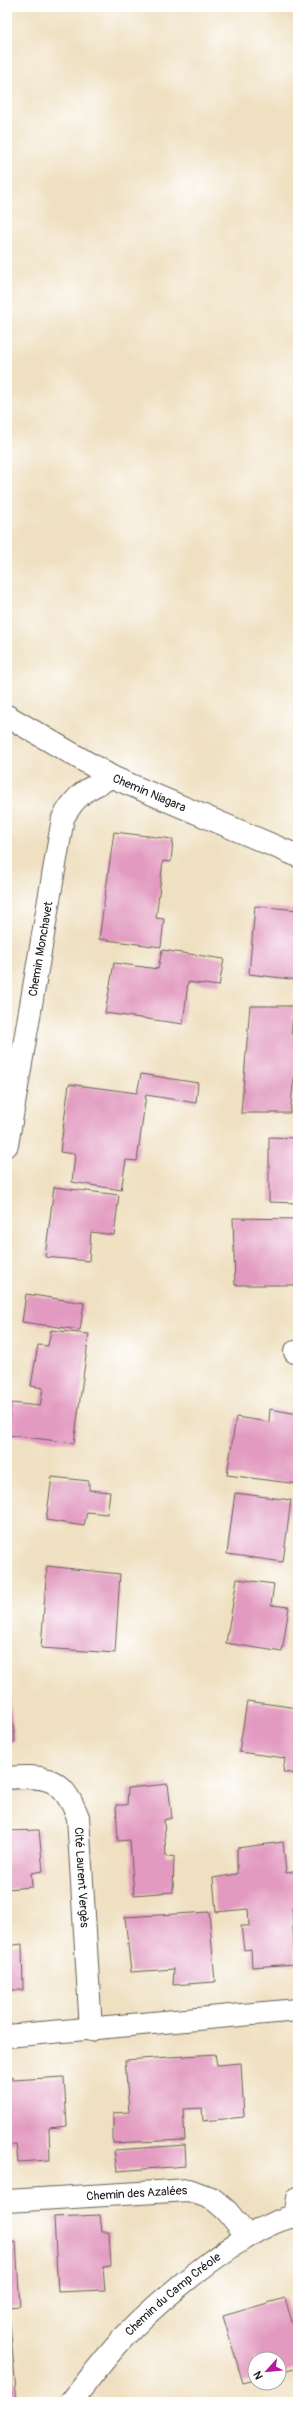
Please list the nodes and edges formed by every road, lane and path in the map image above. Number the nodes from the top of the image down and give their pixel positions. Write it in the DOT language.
graph roads {
  1 [pos="7,716"];
  2 [pos="112,777"];
  3 [pos="298,856"];
  4 [pos="7,1145"];
  5 [pos="7,1778"];
  6 [pos="298,2010"];
  7 [pos="91,2030"];
  8 [pos="7,2036"];
  9 [pos="7,2201"];
  10 [pos="297,2210"];
  11 [pos="248,2236"];
  12 [pos="71,2402"];
  1 -- 2 [label="street, Chemin Niagara"];
  2 -- 3 [label="street, Chemin Niagara"];
  2 -- 4 [label="street, Chemin Monchavet"];
  5 -- 7 [label="street, Cité Laurent Vergès"];
  6 -- 7 [label="street"];
  7 -- 8 [label="street"];
  9 -- 11 [label="street, Chemin des Azalées"];
  10 -- 11 [label="street, Chemin du Camp Créole"];
  11 -- 12 [label="street, Chemin du Camp Créole"];
}
